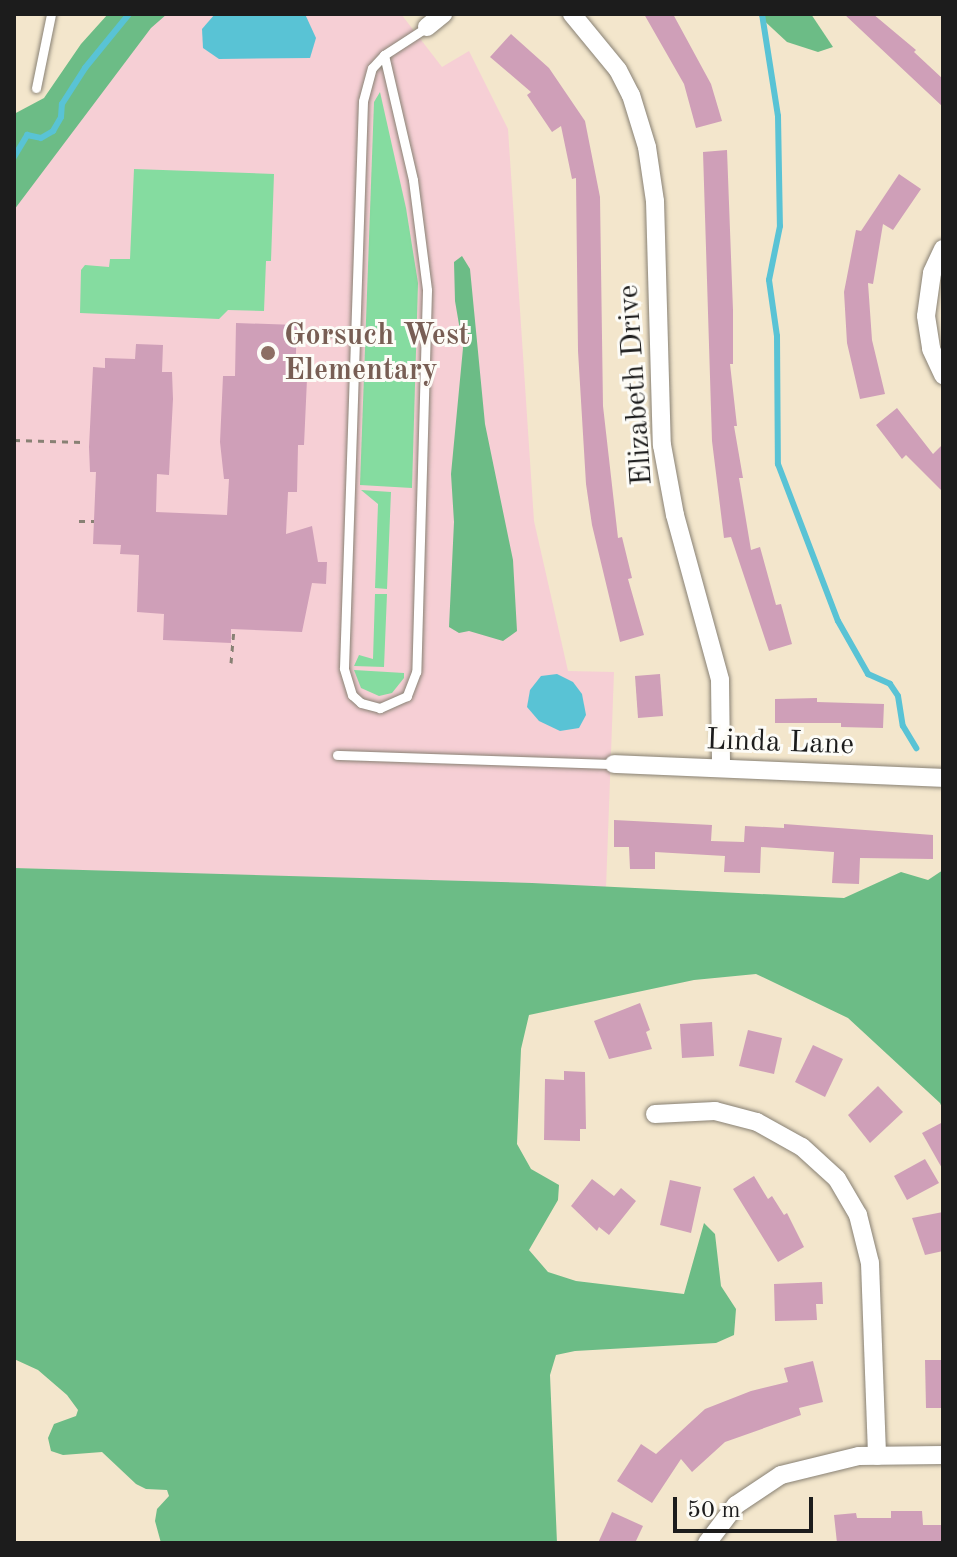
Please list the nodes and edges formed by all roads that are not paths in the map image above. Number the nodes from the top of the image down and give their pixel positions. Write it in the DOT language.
graph roads {
  1 [pos="51,14"];
  2 [pos="443,14"];
  3 [pos="572,14"];
  4 [pos="427,27"];
  5 [pos="384,55"];
  6 [pos="36,88"];
  7 [pos="943,249"];
  8 [pos="943,375"];
  9 [pos="337,755"];
  10 [pos="614,764"];
  11 [pos="721,768"];
  12 [pos="943,778"];
  13 [pos="655,1114"];
  14 [pos="943,1455"];
  15 [pos="877,1456"];
  16 [pos="707,1543"];
  1 -- 6 [label="lane"];
  2 -- 4 [label="street"];
  3 -- 11 [label="street, Elizabeth Drive"];
  4 -- 5 [label="lane"];
  5 -- 5 [label="lane"];
  7 -- 8 [label="street"];
  9 -- 10 [label="lane"];
  10 -- 11 [label="street, Linda Lane"];
  11 -- 12 [label="street, Linda Lane"];
  13 -- 15 [label="street"];
  14 -- 15 [label="street"];
  15 -- 16 [label="street"];
}
